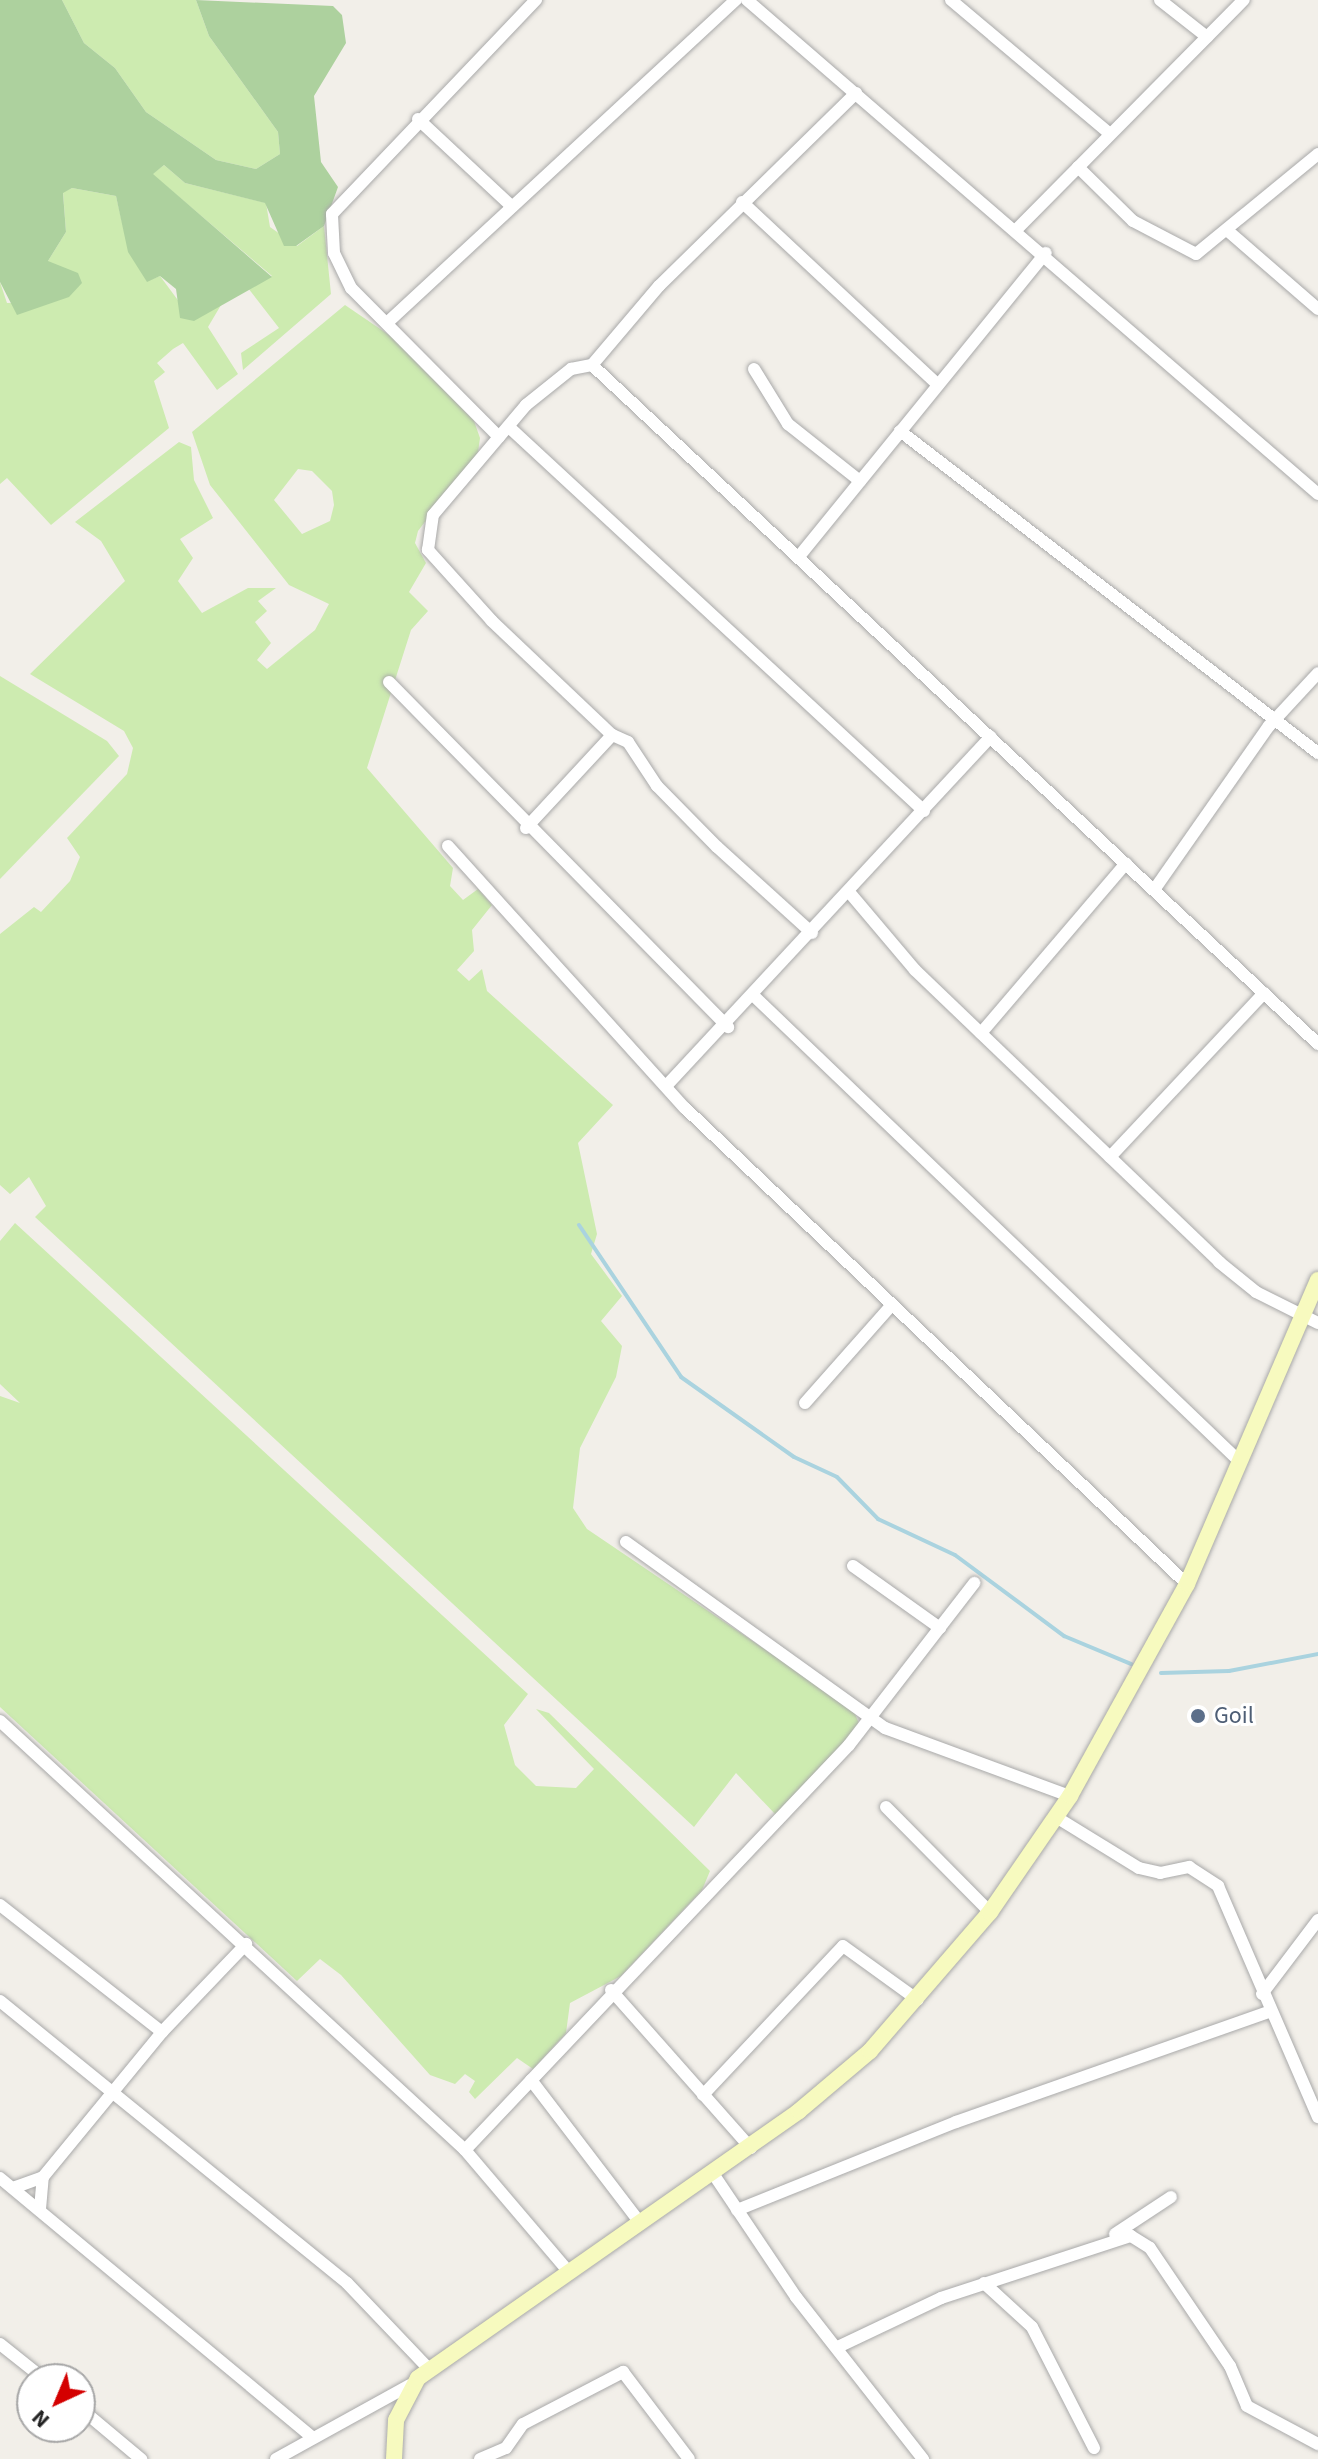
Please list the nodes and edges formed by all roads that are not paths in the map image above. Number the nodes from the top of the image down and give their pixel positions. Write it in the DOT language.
graph roads {
  1 [pos="736,0"];
  2 [pos="747,0"];
  3 [pos="951,0"];
  4 [pos="1160,0"];
  5 [pos="1244,0"];
  6 [pos="531,2"];
  7 [pos="1207,37"];
  8 [pos="856,93"];
  9 [pos="418,119"];
  10 [pos="1110,134"];
  11 [pos="1318,154"];
  12 [pos="1078,167"];
  13 [pos="742,202"];
  14 [pos="508,203"];
  15 [pos="1018,228"];
  16 [pos="1228,231"];
  17 [pos="1046,253"];
  18 [pos="1318,309"];
  19 [pos="388,322"];
  20 [pos="592,365"];
  21 [pos="754,369"];
  22 [pos="938,385"];
  23 [pos="900,431"];
  24 [pos="504,432"];
  25 [pos="860,481"];
  26 [pos="1318,494"];
  27 [pos="801,554"];
  28 [pos="1318,673"];
  29 [pos="389,682"];
  30 [pos="1279,718"];
  31 [pos="612,735"];
  32 [pos="991,737"];
  33 [pos="1318,753"];
  34 [pos="924,811"];
  35 [pos="526,828"];
  36 [pos="448,846"];
  37 [pos="1126,863"];
  38 [pos="1154,890"];
  39 [pos="849,892"];
  40 [pos="812,933"];
  41 [pos="1264,993"];
  42 [pos="755,997"];
  43 [pos="728,1027"];
  44 [pos="981,1033"];
  45 [pos="1318,1044"];
  46 [pos="668,1084"];
  47 [pos="1110,1157"];
  48 [pos="1318,1280"];
  49 [pos="890,1307"];
  50 [pos="1302,1315"];
  51 [pos="1318,1323"];
  52 [pos="805,1403"];
  53 [pos="1240,1462"];
  54 [pos="626,1542"];
  55 [pos="853,1566"];
  56 [pos="974,1583"];
  57 [pos="1187,1584"];
  58 [pos="940,1628"];
  59 [pos="870,1719"];
  60 [pos="0,1721"];
  61 [pos="1070,1796"];
  62 [pos="886,1807"];
  63 [pos="1056,1817"];
  64 [pos="0,1905"];
  65 [pos="990,1912"];
  66 [pos="1318,1920"];
  67 [pos="246,1944"];
  68 [pos="611,1990"];
  69 [pos="1262,1994"];
  70 [pos="918,2000"];
  71 [pos="0,2001"];
  72 [pos="1269,2012"];
  73 [pos="162,2032"];
  74 [pos="531,2080"];
  75 [pos="110,2095"];
  76 [pos="703,2095"];
  77 [pos="1318,2117"];
  78 [pos="751,2148"];
  79 [pos="465,2150"];
  80 [pos="714,2175"];
  81 [pos="43,2177"];
  82 [pos="0,2178"];
  83 [pos="13,2188"];
  84 [pos="1171,2197"];
  85 [pos="40,2209"];
  86 [pos="737,2210"];
  87 [pos="641,2224"];
  88 [pos="1112,2236"];
  89 [pos="568,2271"];
  90 [pos="984,2283"];
  91 [pos="0,2344"];
  92 [pos="840,2346"];
  93 [pos="24,2363"];
  94 [pos="429,2369"];
  95 [pos="410,2385"];
  96 [pos="96,2421"];
  97 [pos="311,2436"];
  98 [pos="510,2444"];
  99 [pos="1318,2444"];
  100 [pos="1094,2448"];
  101 [pos="141,2459"];
  102 [pos="276,2459"];
  103 [pos="394,2459"];
  104 [pos="480,2459"];
  105 [pos="515,2459"];
  106 [pos="689,2459"];
  107 [pos="923,2459"];
  1 -- 14 [label="street"];
  2 -- 8 [label="street"];
  3 -- 10 [label="street"];
  4 -- 7 [label="street"];
  5 -- 7 [label="street"];
  6 -- 9 [label="street"];
  7 -- 10 [label="street"];
  8 -- 13 [label="street"];
  8 -- 15 [label="street"];
  9 -- 14 [label="street"];
  9 -- 19 [label="street"];
  10 -- 12 [label="street"];
  11 -- 16 [label="street"];
  12 -- 15 [label="street"];
  12 -- 16 [label="street"];
  13 -- 20 [label="street"];
  13 -- 22 [label="street"];
  14 -- 19 [label="street"];
  15 -- 17 [label="street"];
  16 -- 18 [label="street"];
  17 -- 22 [label="street"];
  17 -- 26 [label="street"];
  19 -- 24 [label="street"];
  20 -- 24 [label="street"];
  20 -- 27 [label="street"];
  21 -- 25 [label="street"];
  22 -- 23 [label="street"];
  23 -- 25 [label="street"];
  23 -- 30 [label="street"];
  24 -- 31 [label="street"];
  24 -- 34 [label="street"];
  25 -- 27 [label="street"];
  27 -- 32 [label="street"];
  28 -- 30 [label="street"];
  29 -- 35 [label="street"];
  30 -- 33 [label="street"];
  30 -- 38 [label="street"];
  31 -- 35 [label="street"];
  31 -- 40 [label="street"];
  32 -- 34 [label="street"];
  32 -- 37 [label="street"];
  34 -- 39 [label="street"];
  35 -- 43 [label="street"];
  36 -- 46 [label="street"];
  37 -- 38 [label="street"];
  37 -- 44 [label="street"];
  38 -- 41 [label="street"];
  39 -- 40 [label="street"];
  39 -- 44 [label="street"];
  40 -- 42 [label="street"];
  41 -- 45 [label="street"];
  41 -- 47 [label="street"];
  42 -- 43 [label="street"];
  42 -- 53 [label="street"];
  43 -- 46 [label="street"];
  44 -- 47 [label="street"];
  46 -- 49 [label="street"];
  47 -- 50 [label="street"];
  48 -- 50 [label="street"];
  49 -- 52 [label="street"];
  49 -- 57 [label="street"];
  50 -- 51 [label="street"];
  50 -- 53 [label="street"];
  53 -- 57 [label="street"];
  54 -- 59 [label="street"];
  55 -- 58 [label="street"];
  56 -- 58 [label="street"];
  57 -- 61 [label="street"];
  58 -- 59 [label="street"];
  59 -- 61 [label="street"];
  59 -- 68 [label="street"];
  60 -- 67 [label="street"];
  61 -- 63 [label="street"];
  62 -- 65 [label="street"];
  63 -- 65 [label="street"];
  63 -- 69 [label="street"];
  64 -- 73 [label="street"];
  65 -- 70 [label="street"];
  66 -- 69 [label="street"];
  67 -- 73 [label="street"];
  67 -- 79 [label="street"];
  68 -- 74 [label="street"];
  68 -- 76 [label="street"];
  69 -- 72 [label="street"];
  70 -- 76 [label="street"];
  70 -- 78 [label="street"];
  71 -- 75 [label="street"];
  72 -- 77 [label="street"];
  72 -- 86 [label="street"];
  73 -- 75 [label="street"];
  74 -- 79 [label="street"];
  74 -- 87 [label="street"];
  75 -- 81 [label="street"];
  75 -- 94 [label="street"];
  76 -- 78 [label="street"];
  78 -- 80 [label="street"];
  79 -- 89 [label="street"];
  80 -- 86 [label="street"];
  80 -- 87 [label="street"];
  81 -- 83 [label="street"];
  81 -- 85 [label="street"];
  82 -- 83 [label="street"];
  83 -- 85 [label="street"];
  84 -- 88 [label="street"];
  85 -- 97 [label="street"];
  86 -- 92 [label="street"];
  87 -- 89 [label="street"];
  88 -- 90 [label="street"];
  88 -- 99 [label="street"];
  89 -- 94 [label="street"];
  90 -- 92 [label="street"];
  90 -- 100 [label="street"];
  91 -- 93 [label="street"];
  92 -- 107 [label="street"];
  94 -- 95 [label="street"];
  95 -- 97 [label="street"];
  95 -- 103 [label="street"];
  96 -- 101 [label="street"];
  97 -- 102 [label="street"];
  98 -- 104 [label="street"];
  98 -- 105 [label="street"];
  98 -- 106 [label="street"];
}
